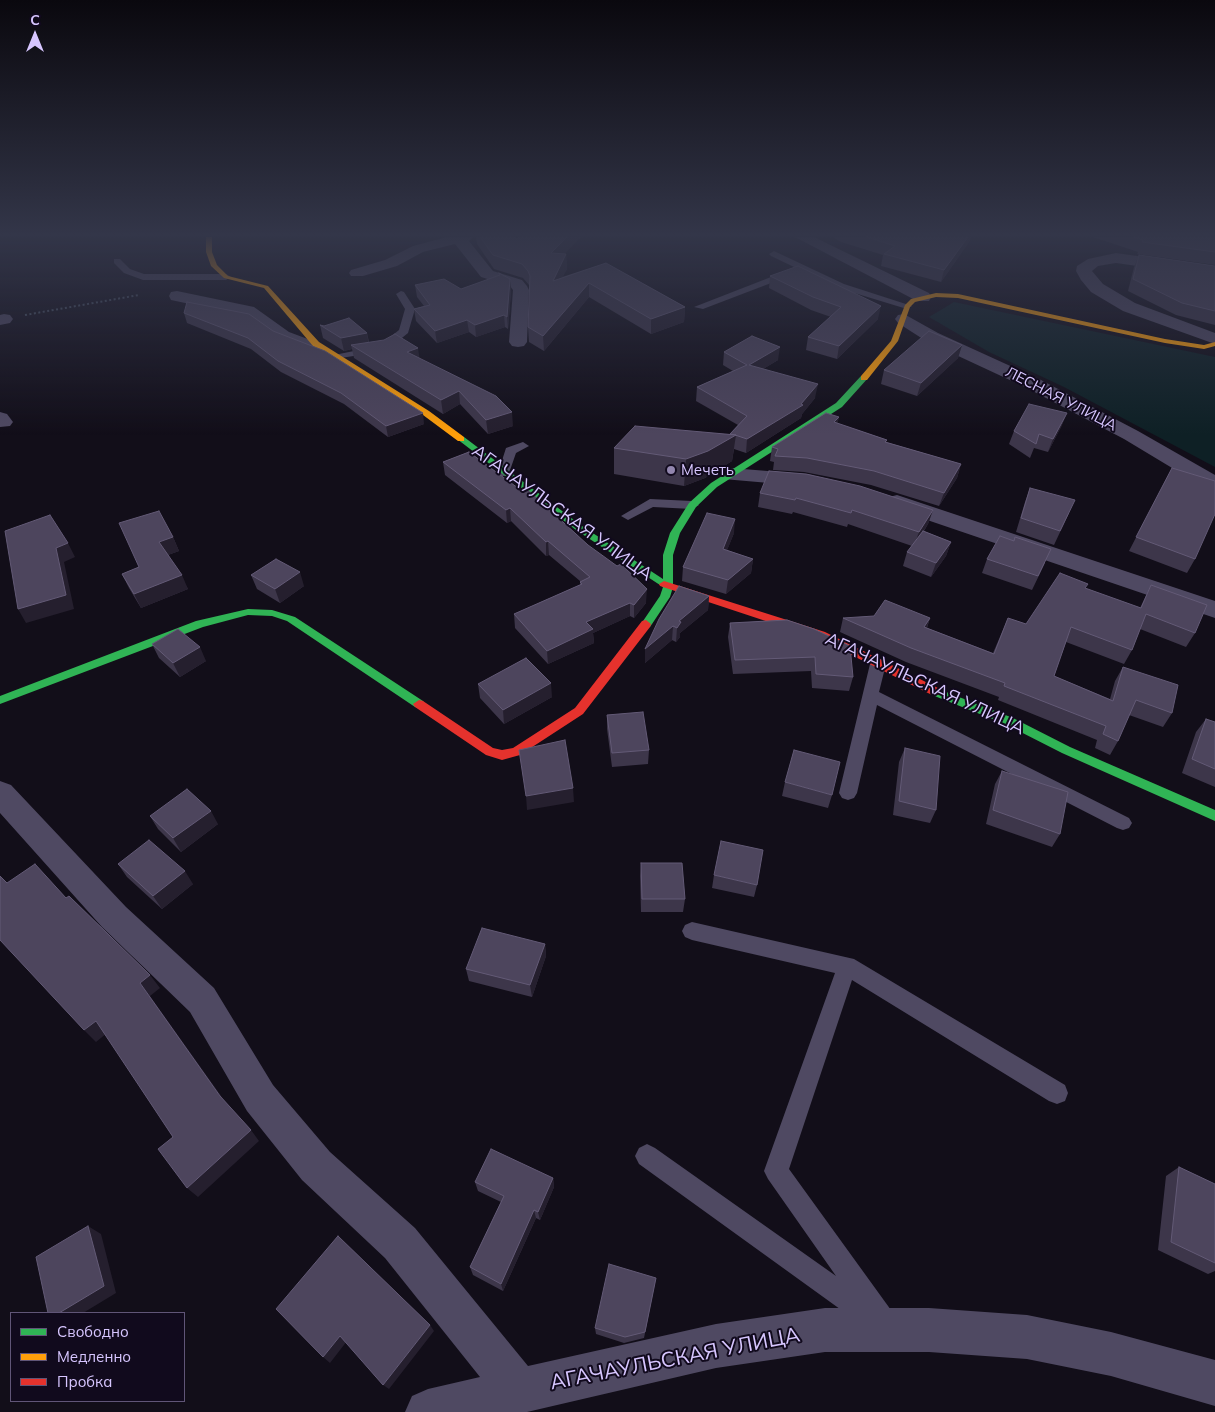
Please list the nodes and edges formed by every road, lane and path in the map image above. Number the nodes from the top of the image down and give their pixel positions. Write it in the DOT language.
graph roads {
  1 [pos="90,303"];
  2 [pos="210,303"];
  3 [pos="280,303"];
  4 [pos="406,303"];
  5 [pos="520,303"];
  6 [pos="710,303"];
  7 [pos="881,303"];
  8 [pos="911,303"];
  9 [pos="990,303"];
  10 [pos="1122,303"];
  11 [pos="699,307"];
  12 [pos="905,313"];
  13 [pos="2,319"];
  14 [pos="1215,339"];
  15 [pos="518,342"];
  16 [pos="1215,344"];
  17 [pos="338,357"];
  18 [pos="523,446"];
  19 [pos="504,473"];
  20 [pos="731,474"];
  21 [pos="824,483"];
  22 [pos="1215,484"];
  23 [pos="881,498"];
  24 [pos="692,505"];
  25 [pos="628,516"];
  26 [pos="668,588"];
  27 [pos="1215,610"];
  28 [pos="878,664"];
  29 [pos="871,694"];
  30 [pos="0,700"];
  31 [pos="0,793"];
  32 [pos="848,793"];
  33 [pos="1215,816"];
  34 [pos="1123,822"];
  35 [pos="692,931"];
  36 [pos="847,966"];
  37 [pos="1057,1093"];
  38 [pos="647,1156"];
  39 [pos="890,1330"];
  40 [pos="1215,1383"];
  41 [pos="520,1391"];
  42 [pos="428,1412"];
  1 -- 13 [label="path"];
  2 -- 17 [label="street, АГАЧАУЛЬСКАЯ УЛИЦА"];
  3 -- 17 [label="street, АГАЧАУЛЬСКАЯ УЛИЦА"];
  4 -- 17 [label="lane"];
  5 -- 15 [label="street"];
  6 -- 11 [label="lane"];
  7 -- 12 [label="lane"];
  8 -- 12 [label="street"];
  9 -- 16 [label="street"];
  10 -- 14 [label="street"];
  12 -- 20 [label="street"];
  12 -- 22 [label="street, ЛЕСНАЯ УЛИЦА"];
  17 -- 19 [label="street, АГАЧАУЛЬСКАЯ УЛИЦА"];
  18 -- 19 [label="lane"];
  19 -- 26 [label="street, АГАЧАУЛЬСКАЯ УЛИЦА"];
  20 -- 21 [label="street"];
  20 -- 24 [label="street"];
  23 -- 27 [label="street"];
  24 -- 25 [label="lane"];
  24 -- 26 [label="street"];
  26 -- 28 [label="street, АГАЧАУЛЬСКАЯ УЛИЦА"];
  26 -- 30 [label="street"];
  28 -- 29 [label="lane"];
  28 -- 33 [label="street, АГАЧАУЛЬСКАЯ УЛИЦА"];
  29 -- 32 [label="lane"];
  29 -- 34 [label="lane"];
  31 -- 41 [label="street"];
  35 -- 36 [label="lane"];
  36 -- 37 [label="lane"];
  36 -- 39 [label="lane"];
  38 -- 39 [label="lane"];
  39 -- 40 [label="street, АГАЧАУЛЬСКАЯ УЛИЦА"];
  39 -- 41 [label="street, АГАЧАУЛЬСКАЯ УЛИЦА"];
  41 -- 42 [label="street, АГАЧАУЛЬСКАЯ УЛИЦА"];
}
